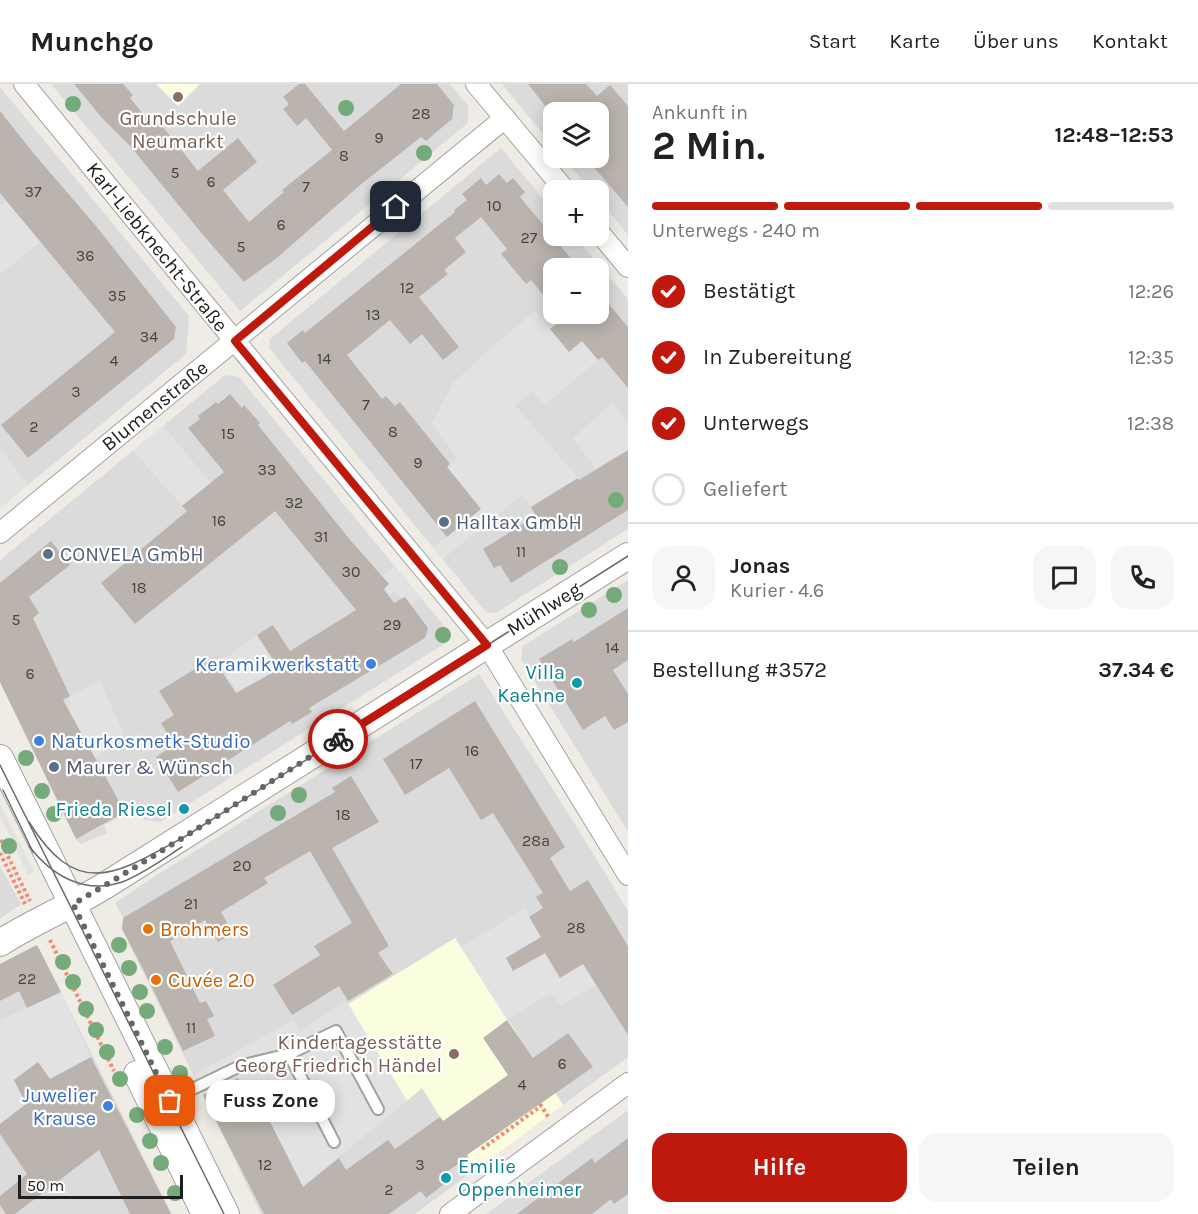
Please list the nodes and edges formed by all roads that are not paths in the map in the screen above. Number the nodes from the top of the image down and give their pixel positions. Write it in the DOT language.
graph roads {
  1 [pos="24,84"];
  2 [pos="476,84"];
  3 [pos="505,118"];
  4 [pos="557,180"];
  5 [pos="609,244"];
  6 [pos="628,267"];
  7 [pos="235,341"];
  8 [pos="0,533"];
  9 [pos="628,556"];
  10 [pos="487,645"];
  11 [pos="0,758"];
  12 [pos="0,794"];
  13 [pos="628,875"];
  14 [pos="66,908"];
  15 [pos="0,943"];
  16 [pos="289,1054"];
  17 [pos="628,1083"];
  18 [pos="170,1101"];
  19 [pos="378,1109"];
  20 [pos="334,1142"];
  21 [pos="206,1214"];
  22 [pos="226,1214"];
  23 [pos="450,1214"];
  1 -- 7 [label="street, Karl-Liebknecht-Straße"];
  2 -- 3 [label="street"];
  3 -- 4 [label="street"];
  3 -- 7 [label="street, Blumenstraße"];
  5 -- 6 [label="street"];
  7 -- 8 [label="street, Blumenstraße"];
  7 -- 10 [label="street, Karl-Liebknecht-Straße"];
  9 -- 10 [label="street, Mühlweg"];
  10 -- 13 [label="street, Karl-Liebknecht-Straße"];
  10 -- 14 [label="street, Mühlweg"];
  11 -- 14 [label="street"];
  12 -- 14 [label="street"];
  14 -- 15 [label="street, Mühlweg"];
  14 -- 18 [label="street"];
  14 -- 21 [label="street"];
  16 -- 18 [label="lane"];
  16 -- 19 [label="lane"];
  16 -- 20 [label="lane"];
  17 -- 23 [label="street"];
  18 -- 22 [label="street"];
}
